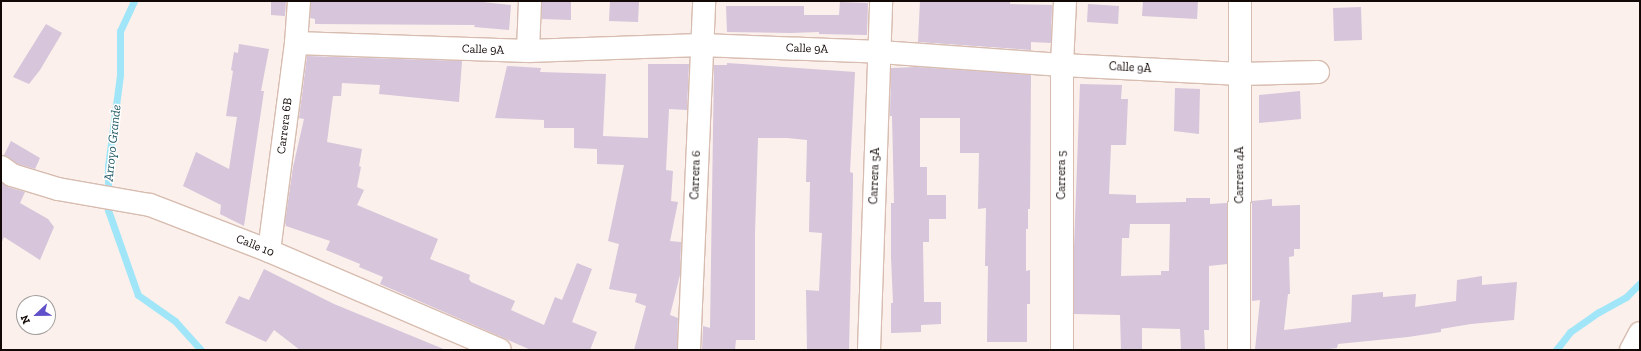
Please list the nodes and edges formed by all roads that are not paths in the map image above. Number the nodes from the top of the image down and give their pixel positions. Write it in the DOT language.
graph roads {
  1 [pos="299,1"];
  2 [pos="530,1"];
  3 [pos="704,1"];
  4 [pos="881,1"];
  5 [pos="1065,1"];
  6 [pos="1240,1"];
  7 [pos="296,43"];
  8 [pos="701,45"];
  9 [pos="528,51"];
  10 [pos="880,52"];
  11 [pos="1062,65"];
  12 [pos="1318,72"];
  13 [pos="1241,74"];
  14 [pos="1,167"];
  15 [pos="269,251"];
  16 [pos="1640,333"];
  17 [pos="500,350"];
  18 [pos="689,350"];
  19 [pos="869,350"];
  20 [pos="1062,350"];
  21 [pos="1239,350"];
  22 [pos="1631,350"];
  1 -- 7 [label="street, Carrera 6B"];
  2 -- 9 [label="street"];
  3 -- 8 [label="street, Carrera 6"];
  4 -- 10 [label="street, Carrera 5A"];
  5 -- 11 [label="street, Carrera 5"];
  6 -- 13 [label="street, Carrera 4A"];
  7 -- 9 [label="street, Calle 9A"];
  7 -- 15 [label="street, Carrera 6B"];
  8 -- 9 [label="street, Calle 9A"];
  8 -- 10 [label="street, Calle 9A"];
  8 -- 18 [label="street, Carrera 6"];
  10 -- 11 [label="street, Calle 9A"];
  10 -- 19 [label="street, Carrera 5A"];
  11 -- 13 [label="street, Calle 9A"];
  11 -- 20 [label="street, Carrera 5"];
  12 -- 13 [label="street, Calle 9A"];
  13 -- 21 [label="street, Carrera 4A"];
  14 -- 15 [label="street, Calle 10"];
  15 -- 17 [label="street, Calle 10"];
  16 -- 22 [label="street"];
}
